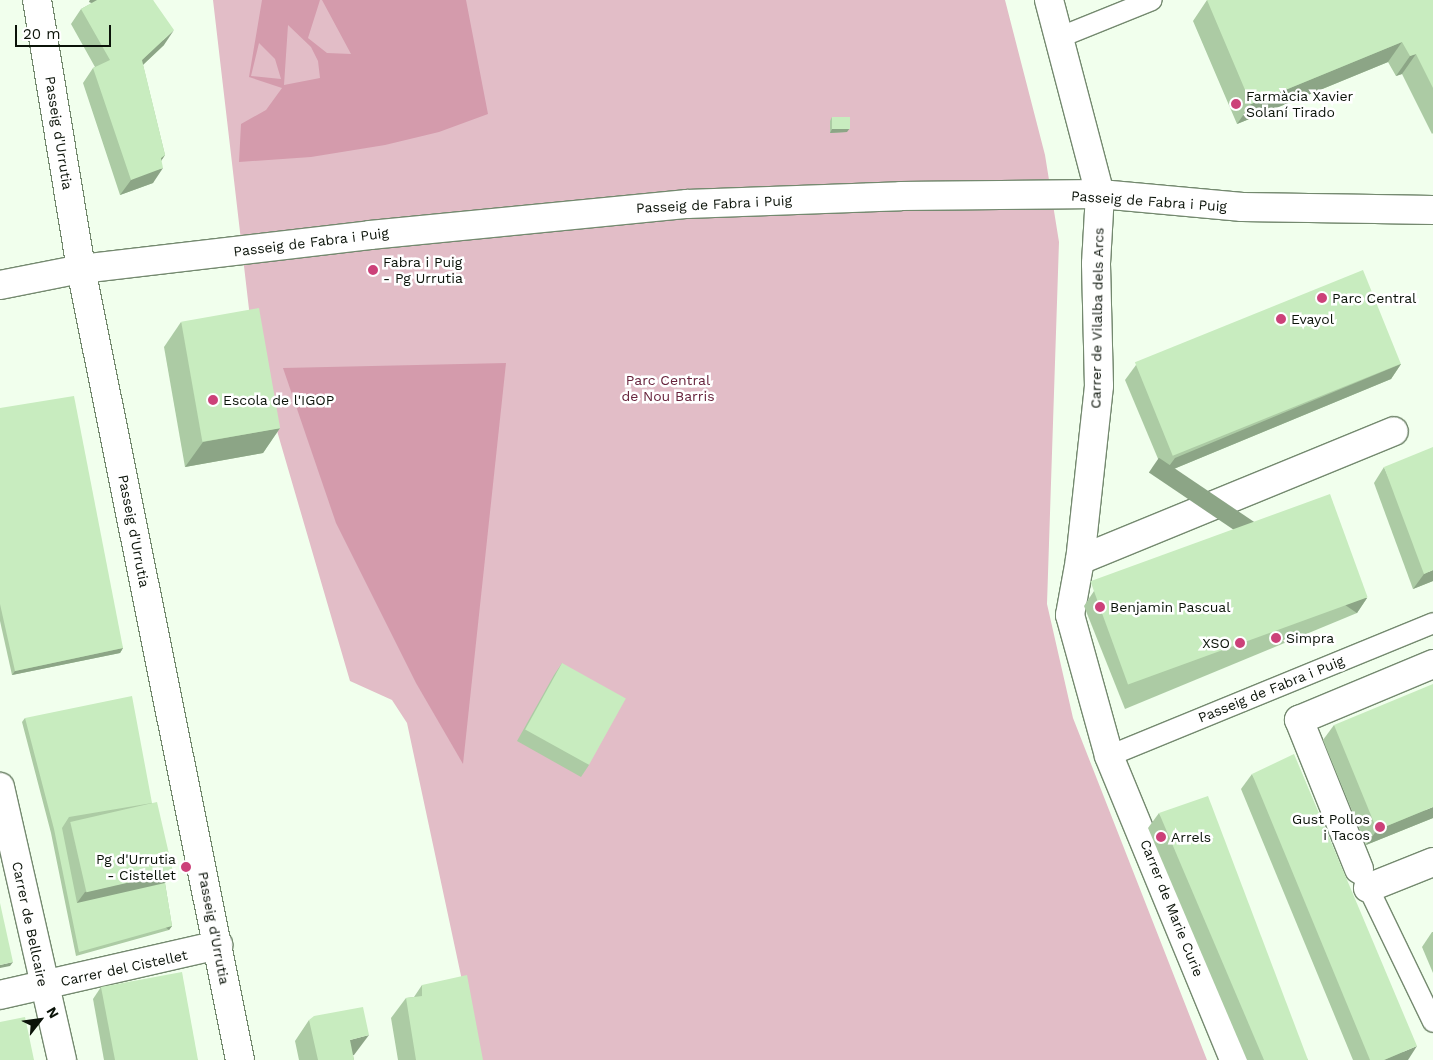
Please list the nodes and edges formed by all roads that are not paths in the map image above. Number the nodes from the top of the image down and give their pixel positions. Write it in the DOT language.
graph roads {
  1 [pos="37,0"];
  2 [pos="1049,0"];
  3 [pos="1152,0"];
  4 [pos="1058,38"];
  5 [pos="1100,194"];
  6 [pos="1433,210"];
  7 [pos="81,269"];
  8 [pos="0,285"];
  9 [pos="1394,431"];
  10 [pos="1080,560"];
  11 [pos="1433,623"];
  12 [pos="1433,664"];
  13 [pos="1109,756"];
  14 [pos="0,787"];
  15 [pos="1433,862"];
  16 [pos="1364,878"];
  17 [pos="218,945"];
  18 [pos="43,986"];
  19 [pos="0,995"];
  20 [pos="1433,1022"];
  21 [pos="62,1060"];
  22 [pos="240,1060"];
  23 [pos="1234,1060"];
  1 -- 7 [label="street, Passeig d'Urrutia"];
  2 -- 4 [label="street, Carrer de Vilalba dels Arcs"];
  3 -- 4 [label="lane"];
  4 -- 5 [label="street, Carrer de Vilalba dels Arcs"];
  5 -- 6 [label="street, Passeig de Fabra i Puig"];
  5 -- 7 [label="street, Passeig de Fabra i Puig"];
  5 -- 10 [label="street, Carrer de Vilalba dels Arcs"];
  7 -- 8 [label="street, Passeig de Fabra i Puig"];
  7 -- 17 [label="street, Passeig d'Urrutia"];
  9 -- 10 [label="street"];
  10 -- 13 [label="street, Carrer de Vilalba dels Arcs"];
  11 -- 13 [label="lane, Passeig de Fabra i Puig"];
  12 -- 16 [label="street"];
  13 -- 23 [label="street, Carrer de Marie Curie"];
  14 -- 18 [label="street, Carrer de Bellcaire"];
  15 -- 16 [label="street"];
  16 -- 20 [label="lane"];
  17 -- 18 [label="street, Carrer del Cistellet"];
  17 -- 22 [label="street, Passeig d'Urrutia"];
  18 -- 19 [label="street, Carrer del Cistellet"];
  18 -- 21 [label="street, Carrer de Bellcaire"];
}
